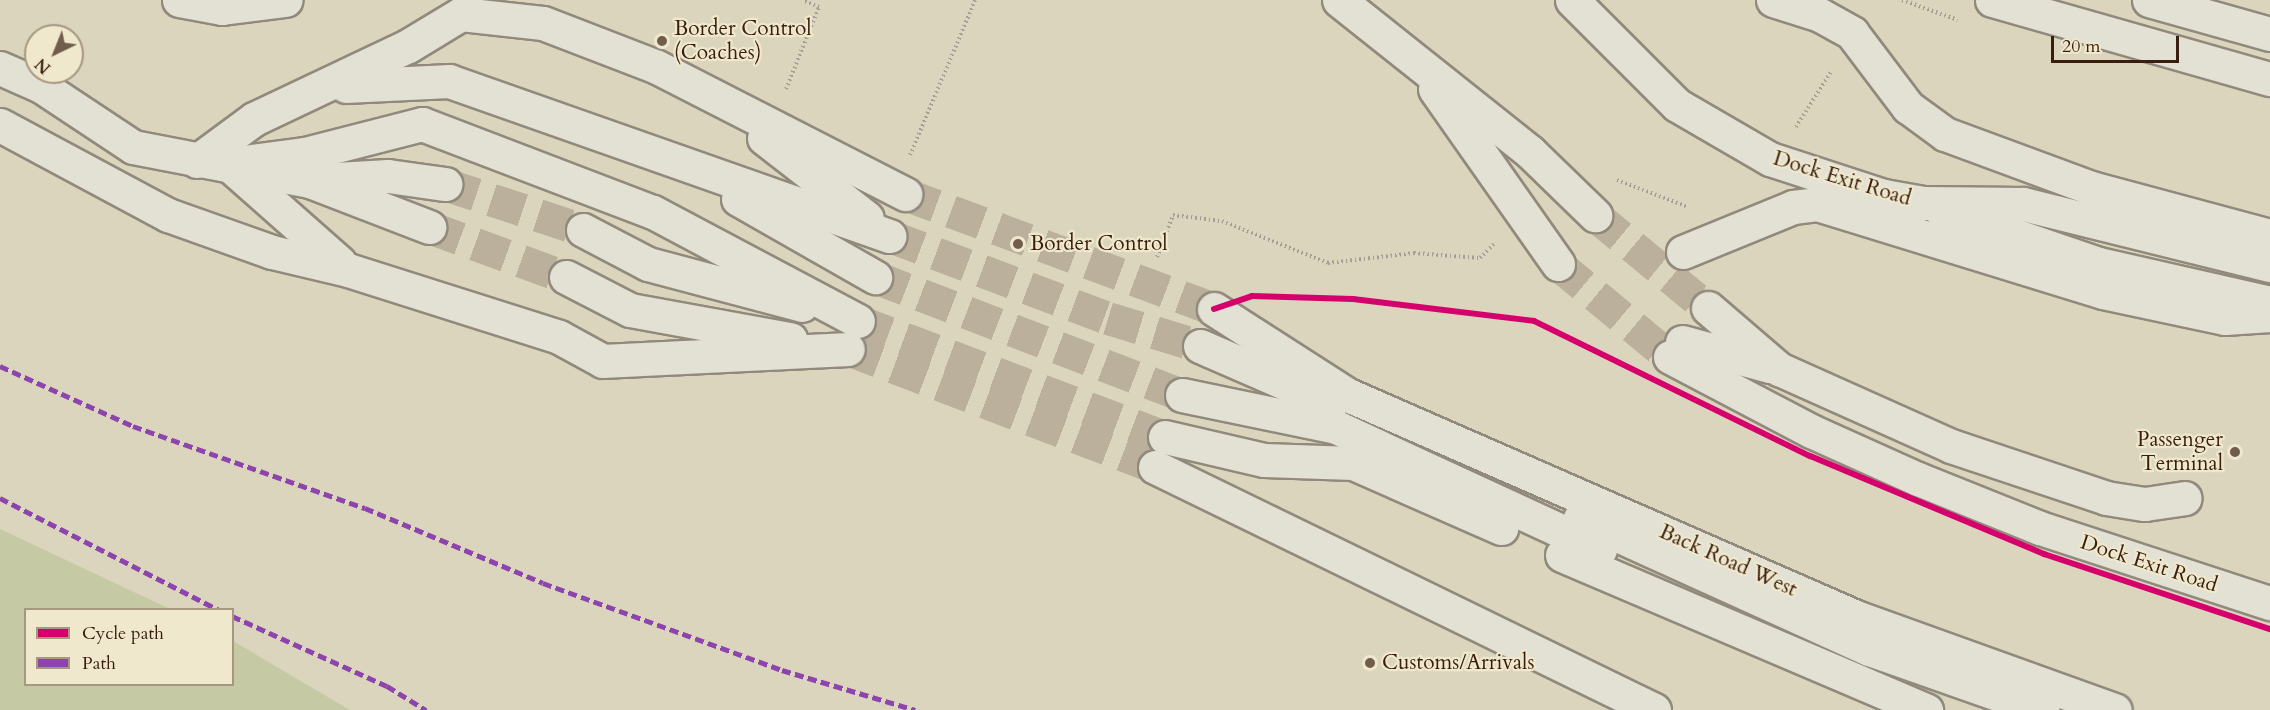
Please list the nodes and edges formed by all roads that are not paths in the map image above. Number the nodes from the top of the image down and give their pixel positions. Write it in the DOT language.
graph roads {
  1 [pos="179,0"];
  2 [pos="285,0"];
  3 [pos="1340,0"];
  4 [pos="1572,0"];
  5 [pos="1773,0"];
  6 [pos="1992,0"];
  7 [pos="2031,0"];
  8 [pos="2149,0"];
  9 [pos="2270,34"];
  10 [pos="1415,60"];
  11 [pos="2270,65"];
  12 [pos="0,68"];
  13 [pos="2270,79"];
  14 [pos="700,89"];
  15 [pos="315,90"];
  16 [pos="8,129"];
  17 [pos="133,147"];
  18 [pos="669,159"];
  19 [pos="212,163"];
  20 [pos="310,181"];
  21 [pos="445,184"];
  22 [pos="901,191"];
  23 [pos="1923,203"];
  24 [pos="1594,215"];
  25 [pos="429,227"];
  26 [pos="583,230"];
  27 [pos="2270,236"];
  28 [pos="1683,252"];
  29 [pos="1558,264"];
  30 [pos="2270,265"];
  31 [pos="348,270"];
  32 [pos="566,277"];
  33 [pos="875,277"];
  34 [pos="2270,303"];
  35 [pos="1708,308"];
  36 [pos="1214,309"];
  37 [pos="2270,315"];
  38 [pos="853,335"];
  39 [pos="1200,346"];
  40 [pos="1779,369"];
  41 [pos="1182,395"];
  42 [pos="1166,436"];
  43 [pos="1155,467"];
  44 [pos="2185,498"];
  45 [pos="2270,603"];
  46 [pos="1654,710"];
  47 [pos="1926,710"];
  48 [pos="1982,710"];
  49 [pos="2043,710"];
  50 [pos="2115,710"];
  1 -- 2 [label="lane"];
  3 -- 10 [label="lane"];
  4 -- 23 [label="lane, Dock Exit Road"];
  5 -- 27 [label="lane"];
  6 -- 13 [label="lane"];
  7 -- 11 [label="lane"];
  8 -- 9 [label="lane"];
  10 -- 24 [label="lane"];
  10 -- 29 [label="lane"];
  12 -- 17 [label="lane"];
  14 -- 15 [label="lane"];
  14 -- 18 [label="lane"];
  14 -- 22 [label="lane"];
  15 -- 18 [label="lane"];
  15 -- 19 [label="lane"];
  16 -- 17 [label="lane"];
  16 -- 31 [label="lane"];
  17 -- 19 [label="lane"];
  18 -- 33 [label="lane"];
  19 -- 20 [label="lane"];
  19 -- 31 [label="lane"];
  19 -- 38 [label="lane"];
  20 -- 21 [label="lane"];
  20 -- 25 [label="lane"];
  23 -- 30 [label="lane, Dock Exit Road"];
  23 -- 34 [label="lane"];
  26 -- 38 [label="lane"];
  28 -- 37 [label="lane"];
  31 -- 38 [label="lane"];
  32 -- 38 [label="lane"];
  35 -- 40 [label="lane"];
  36 -- 50 [label="lane, Back Road West"];
  39 -- 49 [label="lane"];
  40 -- 44 [label="lane"];
  40 -- 45 [label="lane, Dock Exit Road"];
  41 -- 48 [label="lane"];
  42 -- 47 [label="lane"];
  43 -- 46 [label="lane"];
}
